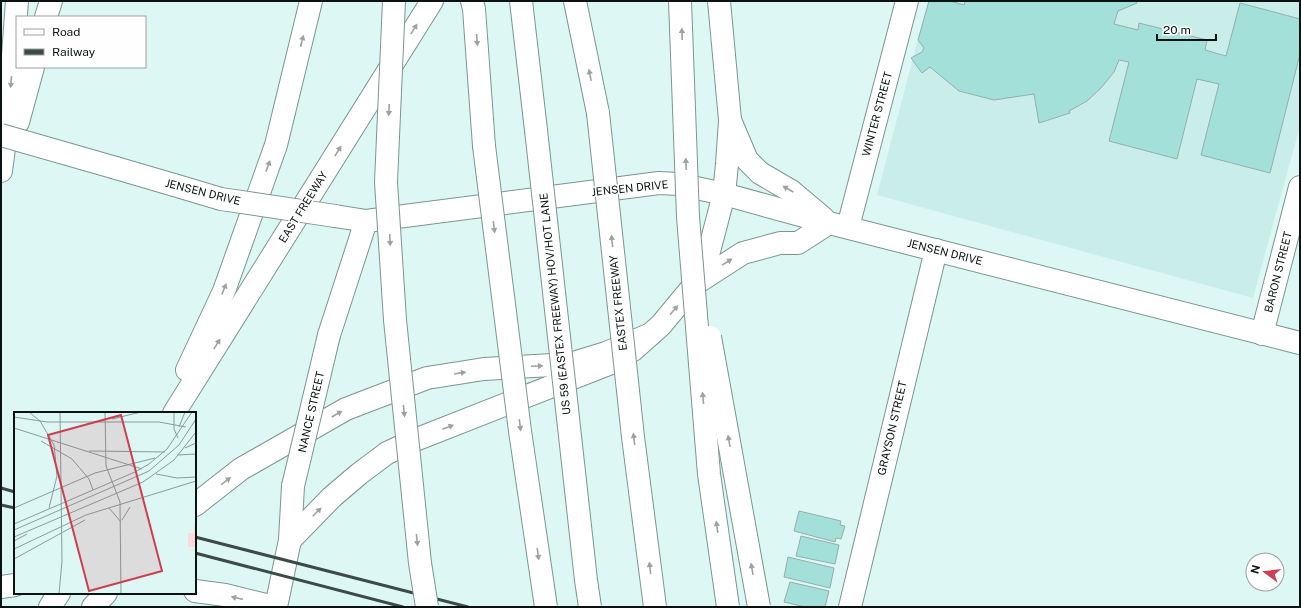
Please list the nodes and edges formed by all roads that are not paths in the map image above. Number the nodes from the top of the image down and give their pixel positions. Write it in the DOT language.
graph roads {
  1 [pos="17,1"];
  2 [pos="50,1"];
  3 [pos="311,1"];
  4 [pos="394,1"];
  5 [pos="432,1"];
  6 [pos="472,1"];
  7 [pos="521,1"];
  8 [pos="575,1"];
  9 [pos="680,1"];
  10 [pos="720,1"];
  11 [pos="907,1"];
  12 [pos="46,16"];
  13 [pos="33,68"];
  14 [pos="730,120"];
  15 [pos="1,135"];
  16 [pos="1,172"];
  17 [pos="1,183"];
  18 [pos="1300,187"];
  19 [pos="724,194"];
  20 [pos="688,217"];
  21 [pos="366,221"];
  22 [pos="838,225"];
  23 [pos="936,250"];
  24 [pos="695,284"];
  25 [pos="652,334"];
  26 [pos="1262,334"];
  27 [pos="1300,343"];
  28 [pos="167,412"];
  29 [pos="175,412"];
  30 [pos="196,504"];
  31 [pos="290,540"];
  32 [pos="14,586"];
  33 [pos="1,587"];
  34 [pos="196,591"];
  35 [pos="58,594"];
  36 [pos="105,594"];
  37 [pos="50,607"];
  38 [pos="93,607"];
  39 [pos="275,607"];
  40 [pos="427,607"];
  41 [pos="546,607"];
  42 [pos="590,607"];
  43 [pos="655,607"];
  44 [pos="728,607"];
  45 [pos="759,607"];
  46 [pos="850,607"];
  1 -- 16 [label="main road, one-way"];
  2 -- 12 [label="main road"];
  28 -- 3 [label="main road, one-way"];
  4 -- 40 [label="main road, one-way, bridge"];
  29 -- 5 [label="main road, EAST FREEWAY, one-way"];
  6 -- 41 [label="main road, one-way, bridge"];
  7 -- 42 [label="main road, US 59 (EASTEX FREEWAY) HOV/HOT LANE, bridge"];
  43 -- 8 [label="main road, EASTEX FREEWAY, one-way, bridge"];
  20 -- 9 [label="main road, one-way, bridge"];
  10 -- 14 [label="main road"];
  11 -- 22 [label="main road, WINTER STREET"];
  13 -- 17 [label="main road"];
  14 -- 19 [label="main road"];
  22 -- 14 [label="main road, one-way"];
  15 -- 21 [label="main road, JENSEN DRIVE, bridge"];
  18 -- 26 [label="main road, BARON STREET"];
  19 -- 21 [label="main road, JENSEN DRIVE"];
  19 -- 22 [label="main road, JENSEN DRIVE"];
  19 -- 24 [label="main road"];
  44 -- 20 [label="main road, one-way, bridge"];
  45 -- 20 [label="main road, one-way, bridge"];
  21 -- 31 [label="main road, NANCE STREET, bridge"];
  22 -- 23 [label="main road, JENSEN DRIVE"];
  24 -- 22 [label="main road, one-way"];
  23 -- 26 [label="main road, JENSEN DRIVE"];
  23 -- 46 [label="main road, GRAYSON STREET"];
  25 -- 24 [label="main road, one-way"];
  30 -- 25 [label="main road, one-way"];
  31 -- 25 [label="main road, one-way"];
  26 -- 27 [label="main road, JENSEN DRIVE"];
  31 -- 39 [label="main road, NANCE STREET"];
  32 -- 33 [label="main road"];
  39 -- 34 [label="main road, one-way"];
  35 -- 37 [label="main road"];
  36 -- 38 [label="main road"];
}
